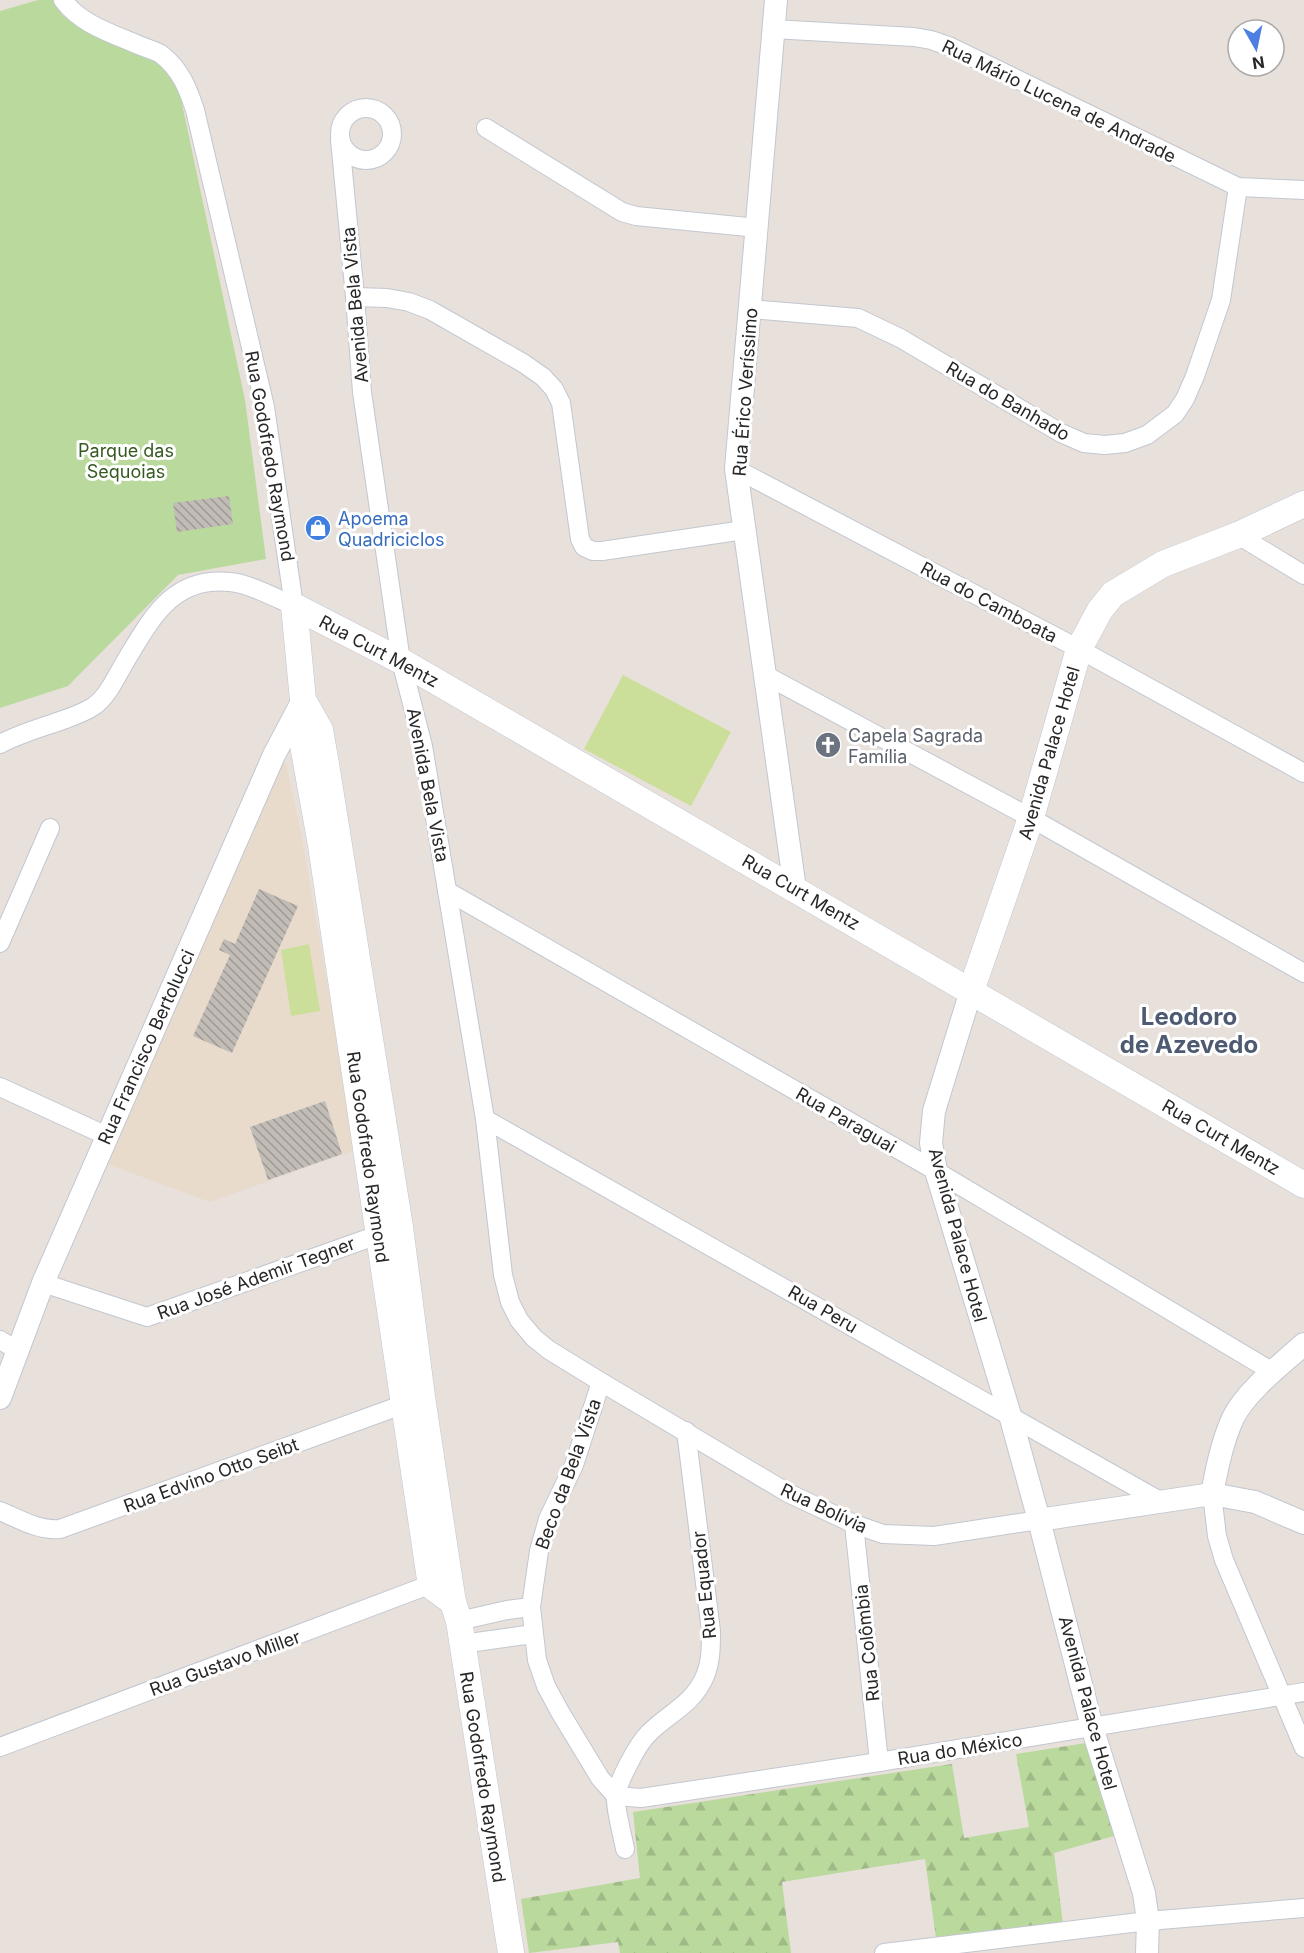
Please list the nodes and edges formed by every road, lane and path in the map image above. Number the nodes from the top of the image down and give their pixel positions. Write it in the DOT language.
graph roads {
  1 [pos="63,0"];
  2 [pos="776,0"];
  3 [pos="773,28"];
  4 [pos="486,128"];
  5 [pos="340,140"];
  6 [pos="381,156"];
  7 [pos="1238,187"];
  8 [pos="1304,190"];
  9 [pos="345,195"];
  10 [pos="758,228"];
  11 [pos="355,297"];
  12 [pos="750,309"];
  13 [pos="736,469"];
  14 [pos="1304,504"];
  15 [pos="744,531"];
  16 [pos="1238,535"];
  17 [pos="1304,575"];
  18 [pos="294,606"];
  19 [pos="1079,649"];
  20 [pos="401,661"];
  21 [pos="765,675"];
  22 [pos="303,700"];
  23 [pos="0,744"];
  24 [pos="1304,773"];
  25 [pos="1031,818"];
  26 [pos="50,828"];
  27 [pos="795,889"];
  28 [pos="447,891"];
  29 [pos="0,943"];
  30 [pos="1304,973"];
  31 [pos="971,991"];
  32 [pos="0,1087"];
  33 [pos="485,1119"];
  34 [pos="107,1136"];
  35 [pos="936,1171"];
  36 [pos="1304,1185"];
  37 [pos="390,1231"];
  38 [pos="43,1283"];
  39 [pos="519,1320"];
  40 [pos="1304,1344"];
  41 [pos="9,1345"];
  42 [pos="1274,1372"];
  43 [pos="601,1382"];
  44 [pos="0,1398"];
  45 [pos="413,1401"];
  46 [pos="1010,1415"];
  47 [pos="686,1431"];
  48 [pos="1212,1494"];
  49 [pos="1160,1501"];
  50 [pos="0,1511"];
  51 [pos="1039,1520"];
  52 [pos="1304,1523"];
  53 [pos="854,1524"];
  54 [pos="440,1581"];
  55 [pos="531,1607"];
  56 [pos="458,1622"];
  57 [pos="533,1634"];
  58 [pos="1304,1692"];
  59 [pos="1283,1696"];
  60 [pos="1092,1727"];
  61 [pos="0,1747"];
  62 [pos="1304,1748"];
  63 [pos="879,1762"];
  64 [pos="616,1796"];
  65 [pos="625,1849"];
  66 [pos="1304,1908"];
  67 [pos="1148,1921"];
  68 [pos="511,1953"];
  69 [pos="884,1953"];
  70 [pos="1147,1953"];
  1 -- 18 [label="street, Rua Godofredo Raymond"];
  2 -- 3 [label="street, Rua Érico Veríssimo"];
  3 -- 7 [label="street, Rua Mário Lucena de Andrade"];
  3 -- 10 [label="street, Rua Érico Veríssimo"];
  4 -- 10 [label="street"];
  5 -- 6 [label="street"];
  5 -- 6 [label="street, Avenida Bela Vista"];
  5 -- 9 [label="street, Avenida Bela Vista"];
  6 -- 9 [label="street"];
  7 -- 8 [label="street, Rua Mário Lucena de Andrade"];
  7 -- 12 [label="street, Rua do Banhado"];
  9 -- 11 [label="street, Avenida Bela Vista"];
  10 -- 12 [label="street, Rua Érico Veríssimo"];
  11 -- 15 [label="street"];
  11 -- 20 [label="street, Avenida Bela Vista"];
  12 -- 13 [label="street, Rua Érico Veríssimo"];
  13 -- 15 [label="street, Rua Érico Veríssimo"];
  13 -- 19 [label="street, Rua do Camboata"];
  14 -- 16 [label="main road, Avenida Palace Hotel"];
  15 -- 21 [label="street, Rua Érico Veríssimo"];
  16 -- 17 [label="street"];
  16 -- 19 [label="main road, Avenida Palace Hotel"];
  18 -- 20 [label="main road, Rua Curt Mentz"];
  18 -- 22 [label="main road, Rua Godofredo Raymond"];
  18 -- 23 [label="street"];
  19 -- 24 [label="street, Rua do Camboata"];
  19 -- 25 [label="main road, Avenida Palace Hotel"];
  20 -- 27 [label="main road, Rua Curt Mentz"];
  20 -- 28 [label="street, Avenida Bela Vista"];
  21 -- 25 [label="street"];
  21 -- 27 [label="street, Rua Érico Veríssimo"];
  22 -- 34 [label="street, Rua Francisco Bertolucci"];
  22 -- 37 [label="main road, Rua Godofredo Raymond"];
  25 -- 30 [label="street"];
  25 -- 31 [label="main road, Avenida Palace Hotel"];
  26 -- 29 [label="street"];
  27 -- 31 [label="main road, Rua Curt Mentz"];
  28 -- 33 [label="street, Avenida Bela Vista"];
  28 -- 35 [label="street, Rua Paraguai"];
  31 -- 35 [label="street, Avenida Palace Hotel"];
  31 -- 36 [label="main road, Rua Curt Mentz"];
  32 -- 34 [label="street"];
  33 -- 39 [label="street, Avenida Bela Vista"];
  33 -- 46 [label="street, Rua Peru"];
  34 -- 38 [label="street, Rua Francisco Bertolucci"];
  35 -- 42 [label="street, Rua Paraguai"];
  35 -- 46 [label="street, Avenida Palace Hotel"];
  37 -- 38 [label="street, Rua José Ademir Tegner"];
  37 -- 45 [label="main road, Rua Godofredo Raymond"];
  38 -- 41 [label="street, Rua Francisco Bertolucci"];
  39 -- 43 [label="street, Rua Bolívia"];
  40 -- 42 [label="street"];
  41 -- 44 [label="street, Rua Francisco Bertolucci"];
  42 -- 48 [label="street"];
  43 -- 47 [label="street, Rua Bolívia"];
  43 -- 55 [label="street, Beco da Bela Vista"];
  45 -- 50 [label="street, Rua Edvino Otto Seibt"];
  45 -- 54 [label="main road, Rua Godofredo Raymond"];
  46 -- 49 [label="street, Rua Peru"];
  46 -- 51 [label="street, Avenida Palace Hotel"];
  47 -- 53 [label="street, Rua Bolívia"];
  47 -- 64 [label="street, Rua Equador"];
  48 -- 49 [label="street, Rua Bolívia"];
  48 -- 52 [label="street, Rua Bolívia"];
  48 -- 59 [label="street"];
  49 -- 51 [label="street, Rua Bolívia"];
  51 -- 53 [label="street, Rua Bolívia"];
  51 -- 60 [label="street, Avenida Palace Hotel"];
  53 -- 63 [label="street, Rua Colômbia"];
  54 -- 56 [label="main road, Rua Godofredo Raymond"];
  54 -- 61 [label="street, Rua Gustavo Miller"];
  55 -- 56 [label="street"];
  55 -- 57 [label="street, Beco da Bela Vista"];
  56 -- 57 [label="street"];
  56 -- 68 [label="main road, Rua Godofredo Raymond"];
  57 -- 64 [label="street, Beco da Bela Vista"];
  58 -- 59 [label="street, Rua do México"];
  59 -- 60 [label="street, Rua do México"];
  59 -- 62 [label="street"];
  60 -- 63 [label="street, Rua do México"];
  60 -- 67 [label="street, Avenida Palace Hotel"];
  63 -- 64 [label="street, Rua do México"];
  64 -- 65 [label="street"];
  66 -- 67 [label="street"];
  67 -- 69 [label="street"];
  67 -- 70 [label="street, Avenida Palace Hotel"];
}
